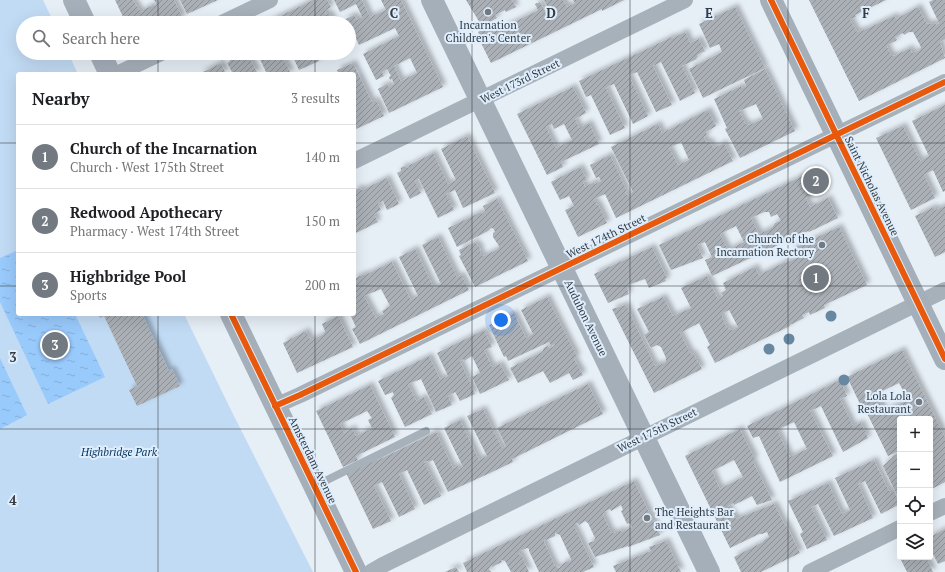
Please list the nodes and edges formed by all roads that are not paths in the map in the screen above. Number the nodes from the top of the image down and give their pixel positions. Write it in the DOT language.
graph roads {
  1 [pos="74,0"];
  2 [pos="270,0"];
  3 [pos="432,0"];
  4 [pos="685,0"];
  5 [pos="771,0"];
  6 [pos="82,16"];
  7 [pos="237,16"];
  8 [pos="103,60"];
  9 [pos="146,60"];
  10 [pos="109,72"];
  11 [pos="121,72"];
  12 [pos="945,82"];
  13 [pos="479,100"];
  14 [pos="836,135"];
  15 [pos="356,160"];
  16 [pos="562,269"];
  17 [pos="945,290"];
  18 [pos="918,303"];
  19 [pos="232,316"];
  20 [pos="945,358"];
  21 [pos="275,406"];
  22 [pos="426,431"];
  23 [pos="644,436"];
  24 [pos="314,486"];
  25 [pos="945,506"];
  26 [pos="933,512"];
  27 [pos="897,529"];
  28 [pos="356,572"];
  29 [pos="371,572"];
  30 [pos="709,572"];
  31 [pos="810,572"];
  1 -- 6 [label="main road"];
  2 -- 7 [label="street"];
  3 -- 13 [label="main road, Audubon Avenue"];
  4 -- 13 [label="street, West 173rd Street"];
  5 -- 14 [label="main road, Saint Nicholas Avenue"];
  8 -- 10 [label="main road"];
  9 -- 11 [label="street"];
  12 -- 14 [label="street, West 174th Street"];
  13 -- 15 [label="street, West 173rd Street"];
  13 -- 16 [label="main road, Audubon Avenue"];
  14 -- 16 [label="street, West 174th Street"];
  14 -- 18 [label="main road, Saint Nicholas Avenue"];
  16 -- 21 [label="street, West 174th Street"];
  16 -- 23 [label="main road, Audubon Avenue"];
  17 -- 18 [label="street, West 175th Street"];
  18 -- 20 [label="main road, Saint Nicholas Avenue"];
  18 -- 23 [label="street, West 175th Street"];
  19 -- 21 [label="main road, Amsterdam Avenue"];
  21 -- 24 [label="main road, Amsterdam Avenue"];
  22 -- 24 [label="lane"];
  23 -- 29 [label="street, West 175th Street"];
  23 -- 30 [label="main road, Audubon Avenue"];
  24 -- 28 [label="main road, Amsterdam Avenue"];
  25 -- 26 [label="street"];
  27 -- 31 [label="street"];
}
